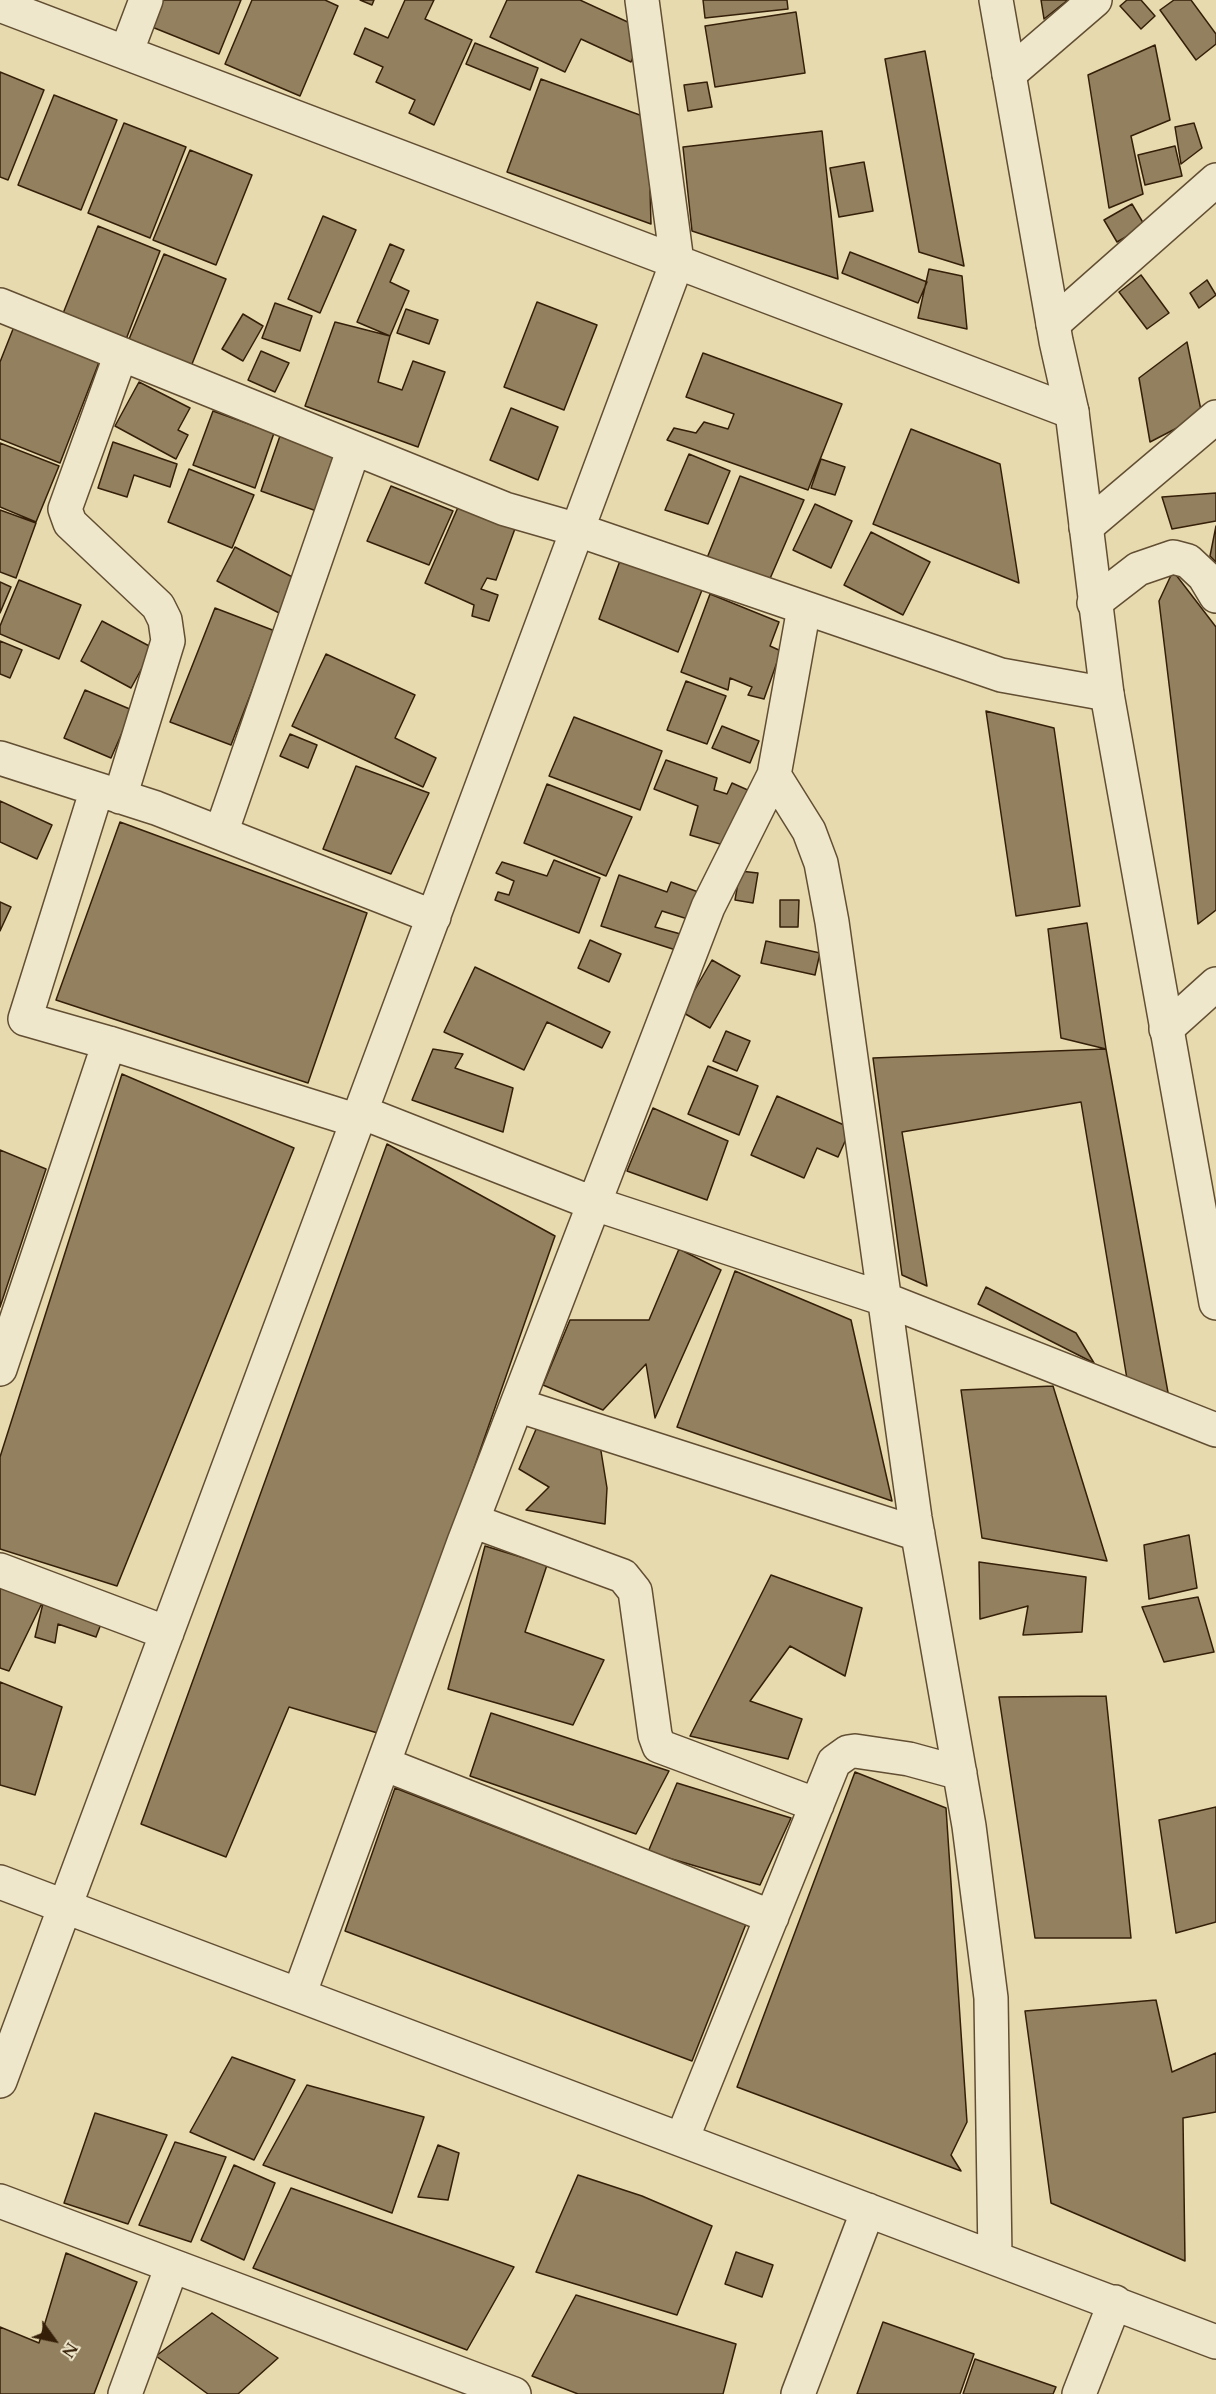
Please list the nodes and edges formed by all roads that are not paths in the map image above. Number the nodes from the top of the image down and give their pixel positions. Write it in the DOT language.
graph roads {
  1 [pos="146,0"];
  2 [pos="996,0"];
  3 [pos="1095,0"];
  4 [pos="639,1"];
  5 [pos="0,5"];
  6 [pos="126,53"];
  7 [pos="1009,74"];
  8 [pos="1216,180"];
  9 [pos="677,262"];
  10 [pos="0,305"];
  11 [pos="1053,324"];
  12 [pos="121,354"];
  13 [pos="1072,412"];
  14 [pos="1216,417"];
  15 [pos="354,448"];
  16 [pos="1086,527"];
  17 [pos="578,530"];
  18 [pos="1216,597"];
  19 [pos="1094,603"];
  20 [pos="804,608"];
  21 [pos="1107,694"];
  22 [pos="0,758"];
  23 [pos="774,775"];
  24 [pos="108,793"];
  25 [pos="221,833"];
  26 [pos="434,917"];
  27 [pos="1215,986"];
  28 [pos="12,1016"];
  29 [pos="1166,1029"];
  30 [pos="109,1043"];
  31 [pos="359,1117"];
  32 [pos="595,1204"];
  33 [pos="884,1299"];
  34 [pos="1216,1303"];
  35 [pos="0,1369"];
  36 [pos="518,1405"];
  37 [pos="1216,1431"];
  38 [pos="472,1521"];
  39 [pos="918,1534"];
  40 [pos="0,1570"];
  41 [pos="167,1633"];
  42 [pos="384,1764"];
  43 [pos="960,1773"];
  44 [pos="817,1806"];
  45 [pos="0,1882"];
  46 [pos="65,1906"];
  47 [pos="772,1917"];
  48 [pos="299,1995"];
  49 [pos="0,2081"];
  50 [pos="682,2139"];
  51 [pos="0,2201"];
  52 [pos="868,2210"];
  53 [pos="995,2258"];
  54 [pos="172,2266"];
  55 [pos="1115,2302"];
  56 [pos="1216,2342"];
  57 [pos="125,2394"];
  58 [pos="514,2394"];
  59 [pos="798,2394"];
  60 [pos="1079,2394"];
  1 -- 6 [label="street"];
  2 -- 7 [label="street"];
  3 -- 7 [label="street"];
  4 -- 9 [label="street"];
  5 -- 6 [label="street"];
  6 -- 9 [label="street"];
  7 -- 11 [label="street"];
  8 -- 11 [label="street"];
  9 -- 13 [label="street"];
  9 -- 17 [label="street"];
  10 -- 12 [label="street"];
  11 -- 13 [label="street"];
  12 -- 15 [label="street"];
  12 -- 24 [label="street"];
  13 -- 16 [label="street"];
  14 -- 16 [label="street"];
  15 -- 17 [label="street"];
  15 -- 25 [label="street"];
  16 -- 19 [label="street"];
  17 -- 20 [label="street"];
  17 -- 26 [label="street"];
  18 -- 19 [label="street"];
  19 -- 21 [label="street"];
  20 -- 21 [label="street"];
  20 -- 23 [label="street"];
  21 -- 29 [label="street"];
  22 -- 24 [label="street"];
  23 -- 32 [label="street"];
  23 -- 33 [label="street"];
  24 -- 25 [label="street"];
  24 -- 28 [label="street"];
  25 -- 26 [label="street"];
  26 -- 31 [label="street"];
  27 -- 29 [label="street"];
  28 -- 30 [label="street"];
  29 -- 34 [label="street"];
  30 -- 31 [label="street"];
  30 -- 35 [label="street"];
  31 -- 32 [label="street"];
  31 -- 41 [label="street"];
  32 -- 33 [label="street"];
  32 -- 36 [label="street"];
  33 -- 37 [label="street"];
  33 -- 39 [label="street"];
  36 -- 38 [label="street"];
  36 -- 39 [label="street"];
  38 -- 42 [label="street"];
  38 -- 44 [label="street"];
  39 -- 43 [label="street"];
  40 -- 41 [label="street"];
  41 -- 46 [label="street"];
  42 -- 47 [label="street"];
  42 -- 48 [label="street"];
  43 -- 44 [label="street"];
  43 -- 53 [label="street"];
  44 -- 47 [label="street"];
  45 -- 46 [label="street"];
  46 -- 48 [label="street"];
  46 -- 49 [label="street"];
  47 -- 50 [label="street"];
  48 -- 50 [label="street"];
  50 -- 52 [label="street"];
  51 -- 54 [label="street"];
  52 -- 53 [label="street"];
  52 -- 59 [label="street"];
  53 -- 55 [label="street"];
  54 -- 57 [label="street"];
  54 -- 58 [label="street"];
  55 -- 56 [label="street"];
  55 -- 60 [label="street"];
}
